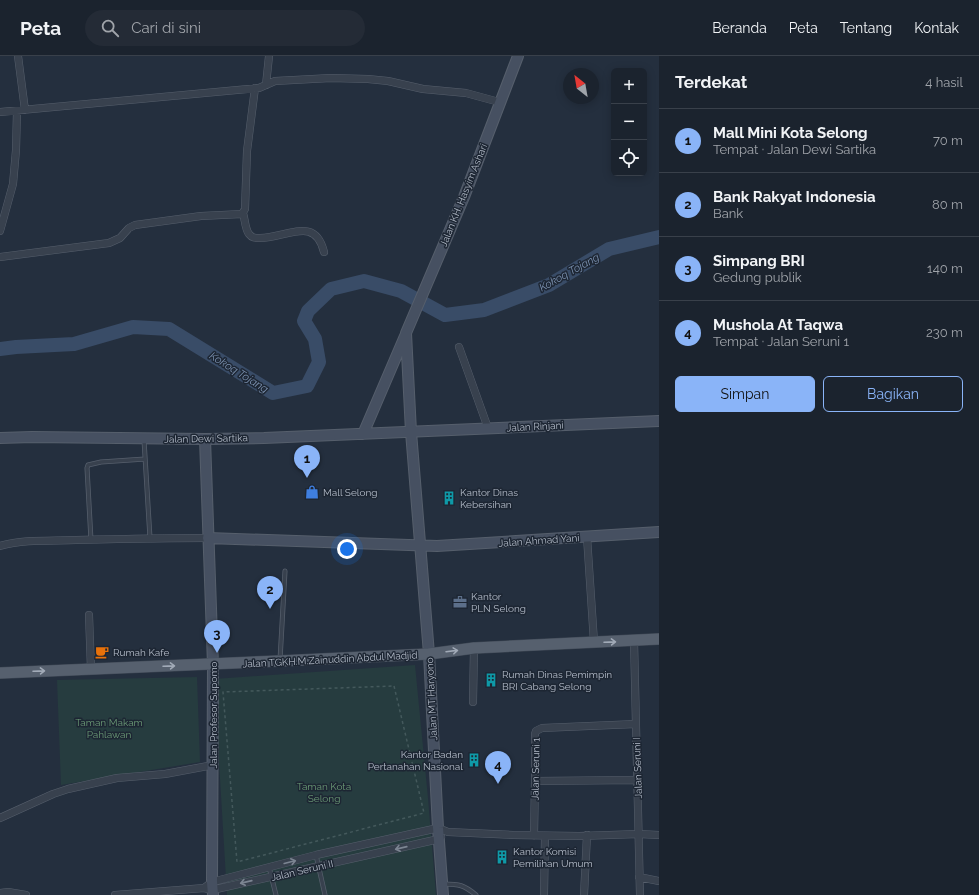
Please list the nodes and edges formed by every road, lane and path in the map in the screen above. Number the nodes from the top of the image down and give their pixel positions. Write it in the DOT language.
graph roads {
  1 [pos="18,56"];
  2 [pos="269,56"];
  3 [pos="518,56"];
  4 [pos="266,86"];
  5 [pos="255,88"];
  6 [pos="499,102"];
  7 [pos="26,110"];
  8 [pos="17,111"];
  9 [pos="0,112"];
  10 [pos="244,213"];
  11 [pos="0,231"];
  12 [pos="324,252"];
  13 [pos="0,257"];
  14 [pos="406,333"];
  15 [pos="459,347"];
  16 [pos="659,421"];
  17 [pos="488,428"];
  18 [pos="411,432"];
  19 [pos="363,434"];
  20 [pos="0,438"];
  21 [pos="144,439"];
  22 [pos="205,439"];
  23 [pos="145,459"];
  24 [pos="659,532"];
  25 [pos="587,537"];
  26 [pos="150,538"];
  27 [pos="208,538"];
  28 [pos="91,540"];
  29 [pos="0,546"];
  30 [pos="420,546"];
  31 [pos="286,571"];
  32 [pos="89,615"];
  33 [pos="659,638"];
  34 [pos="634,640"];
  35 [pos="594,642"];
  36 [pos="474,648"];
  37 [pos="429,654"];
  38 [pos="280,661"];
  39 [pos="213,665"];
  40 [pos="91,669"];
  41 [pos="0,672"];
  42 [pos="473,702"];
  43 [pos="636,724"];
  44 [pos="212,764"];
  45 [pos="638,780"];
  46 [pos="535,781"];
  47 [pos="0,818"];
  48 [pos="438,828"];
  49 [pos="448,832"];
  50 [pos="639,834"];
  51 [pos="587,835"];
  52 [pos="659,835"];
  53 [pos="534,836"];
  54 [pos="545,836"];
  55 [pos="439,839"];
  56 [pos="316,855"];
  57 [pos="237,862"];
  58 [pos="318,866"];
  59 [pos="269,867"];
  60 [pos="272,877"];
  61 [pos="639,877"];
  62 [pos="659,881"];
  63 [pos="443,884"];
  64 [pos="210,889"];
  65 [pos="0,893"];
  66 [pos="26,895"];
  67 [pos="115,895"];
  68 [pos="276,895"];
  69 [pos="325,895"];
  70 [pos="443,895"];
  71 [pos="476,895"];
  72 [pos="544,895"];
  73 [pos="584,895"];
  74 [pos="640,895"];
  1 -- 7 [label="street"];
  2 -- 4 [label="street"];
  3 -- 6 [label="street, Jalan KH. Hasyim Ashari"];
  4 -- 5 [label="street"];
  4 -- 6 [label="street"];
  5 -- 7 [label="street"];
  5 -- 10 [label="street"];
  6 -- 14 [label="street, Jalan KH. Hasyim Ashari"];
  7 -- 8 [label="street"];
  8 -- 9 [label="street"];
  8 -- 11 [label="street"];
  10 -- 12 [label="street"];
  10 -- 13 [label="street"];
  14 -- 18 [label="street, Jalan KH. Hasyim Ashari"];
  14 -- 19 [label="street, Jalan KH. Hasyim Ashari"];
  15 -- 17 [label="street"];
  16 -- 17 [label="street, Jalan Rinjani"];
  17 -- 18 [label="street, Jalan Rinjani"];
  18 -- 19 [label="street, Jalan Dewi Sartika"];
  18 -- 30 [label="street, Jalan MT Haryono"];
  19 -- 22 [label="street, Jalan Dewi Sartika"];
  20 -- 21 [label="street, Jalan Dewi Sartika"];
  21 -- 22 [label="street, Jalan Dewi Sartika"];
  21 -- 23 [label="lane"];
  22 -- 27 [label="street, Jalan Profesor Supomo"];
  23 -- 26 [label="lane"];
  23 -- 28 [label="lane"];
  24 -- 25 [label="street, Jalan Ahmad Yani"];
  25 -- 30 [label="street, Jalan Ahmad Yani"];
  25 -- 35 [label="street"];
  26 -- 27 [label="street"];
  26 -- 28 [label="street"];
  27 -- 30 [label="street, Jalan Ahmad Yani"];
  27 -- 39 [label="street, Jalan Profesor Supomo"];
  28 -- 29 [label="street"];
  30 -- 37 [label="street, Jalan MT Haryono"];
  31 -- 38 [label="lane"];
  32 -- 40 [label="street"];
  33 -- 34 [label="main road, Jalan TGKH.M.Zainuddin Abdul Madjid"];
  35 -- 34 [label="main road, Jalan TGKH.M.Zainuddin Abdul Madjid, one-way"];
  34 -- 43 [label="street, Jalan Seruni I"];
  35 -- 36 [label="main road, Jalan TGKH.M.Zainuddin Abdul Madjid"];
  37 -- 36 [label="main road, Jalan TGKH.M.Zainuddin Abdul Madjid, one-way"];
  36 -- 42 [label="street"];
  37 -- 38 [label="main road, Jalan TGKH.M.Zainuddin Abdul Madjid"];
  37 -- 48 [label="street, Jalan MT Haryono"];
  38 -- 39 [label="main road, Jalan TGKH.M.Zainuddin Abdul Madjid"];
  40 -- 39 [label="main road, Jalan TGKH.M.Zainuddin Abdul Madjid, one-way"];
  39 -- 44 [label="street, Jalan Profesor Supomo"];
  41 -- 40 [label="main road, Jalan TGKH.M.Zainuddin Abdul Madjid, one-way"];
  43 -- 45 [label="street, Jalan Seruni I"];
  43 -- 46 [label="street, Jalan Seruni 1"];
  44 -- 47 [label="street"];
  44 -- 64 [label="street, Jalan Profesor Supomo"];
  45 -- 46 [label="street"];
  45 -- 50 [label="street, Jalan Seruni I"];
  46 -- 53 [label="street, Jalan Seruni 1"];
  48 -- 49 [label="street"];
  48 -- 55 [label="street, Jalan MT Haryono"];
  48 -- 56 [label="street, Jalan Seruni II"];
  49 -- 53 [label="street"];
  49 -- 55 [label="street, Jalan Seruni II"];
  50 -- 51 [label="street"];
  50 -- 52 [label="street"];
  50 -- 61 [label="street, Jalan Seruni I"];
  51 -- 54 [label="street"];
  51 -- 73 [label="street"];
  53 -- 54 [label="street"];
  54 -- 72 [label="street"];
  55 -- 58 [label="street, Jalan Seruni II, one-way"];
  55 -- 63 [label="street, Jalan MT Haryono"];
  56 -- 58 [label="lane"];
  59 -- 56 [label="street, Jalan Seruni II, one-way"];
  57 -- 57 [label="path"];
  58 -- 60 [label="street, Jalan Seruni II"];
  58 -- 69 [label="lane"];
  59 -- 60 [label="lane"];
  59 -- 64 [label="street, Jalan Seruni II"];
  60 -- 64 [label="street, Jalan Seruni II, one-way"];
  60 -- 68 [label="lane"];
  61 -- 62 [label="street"];
  61 -- 74 [label="street, Jalan Seruni I"];
  63 -- 70 [label="street, Jalan MT Haryono"];
  63 -- 71 [label="lane"];
  64 -- 67 [label="street"];
  65 -- 66 [label="street"];
}
